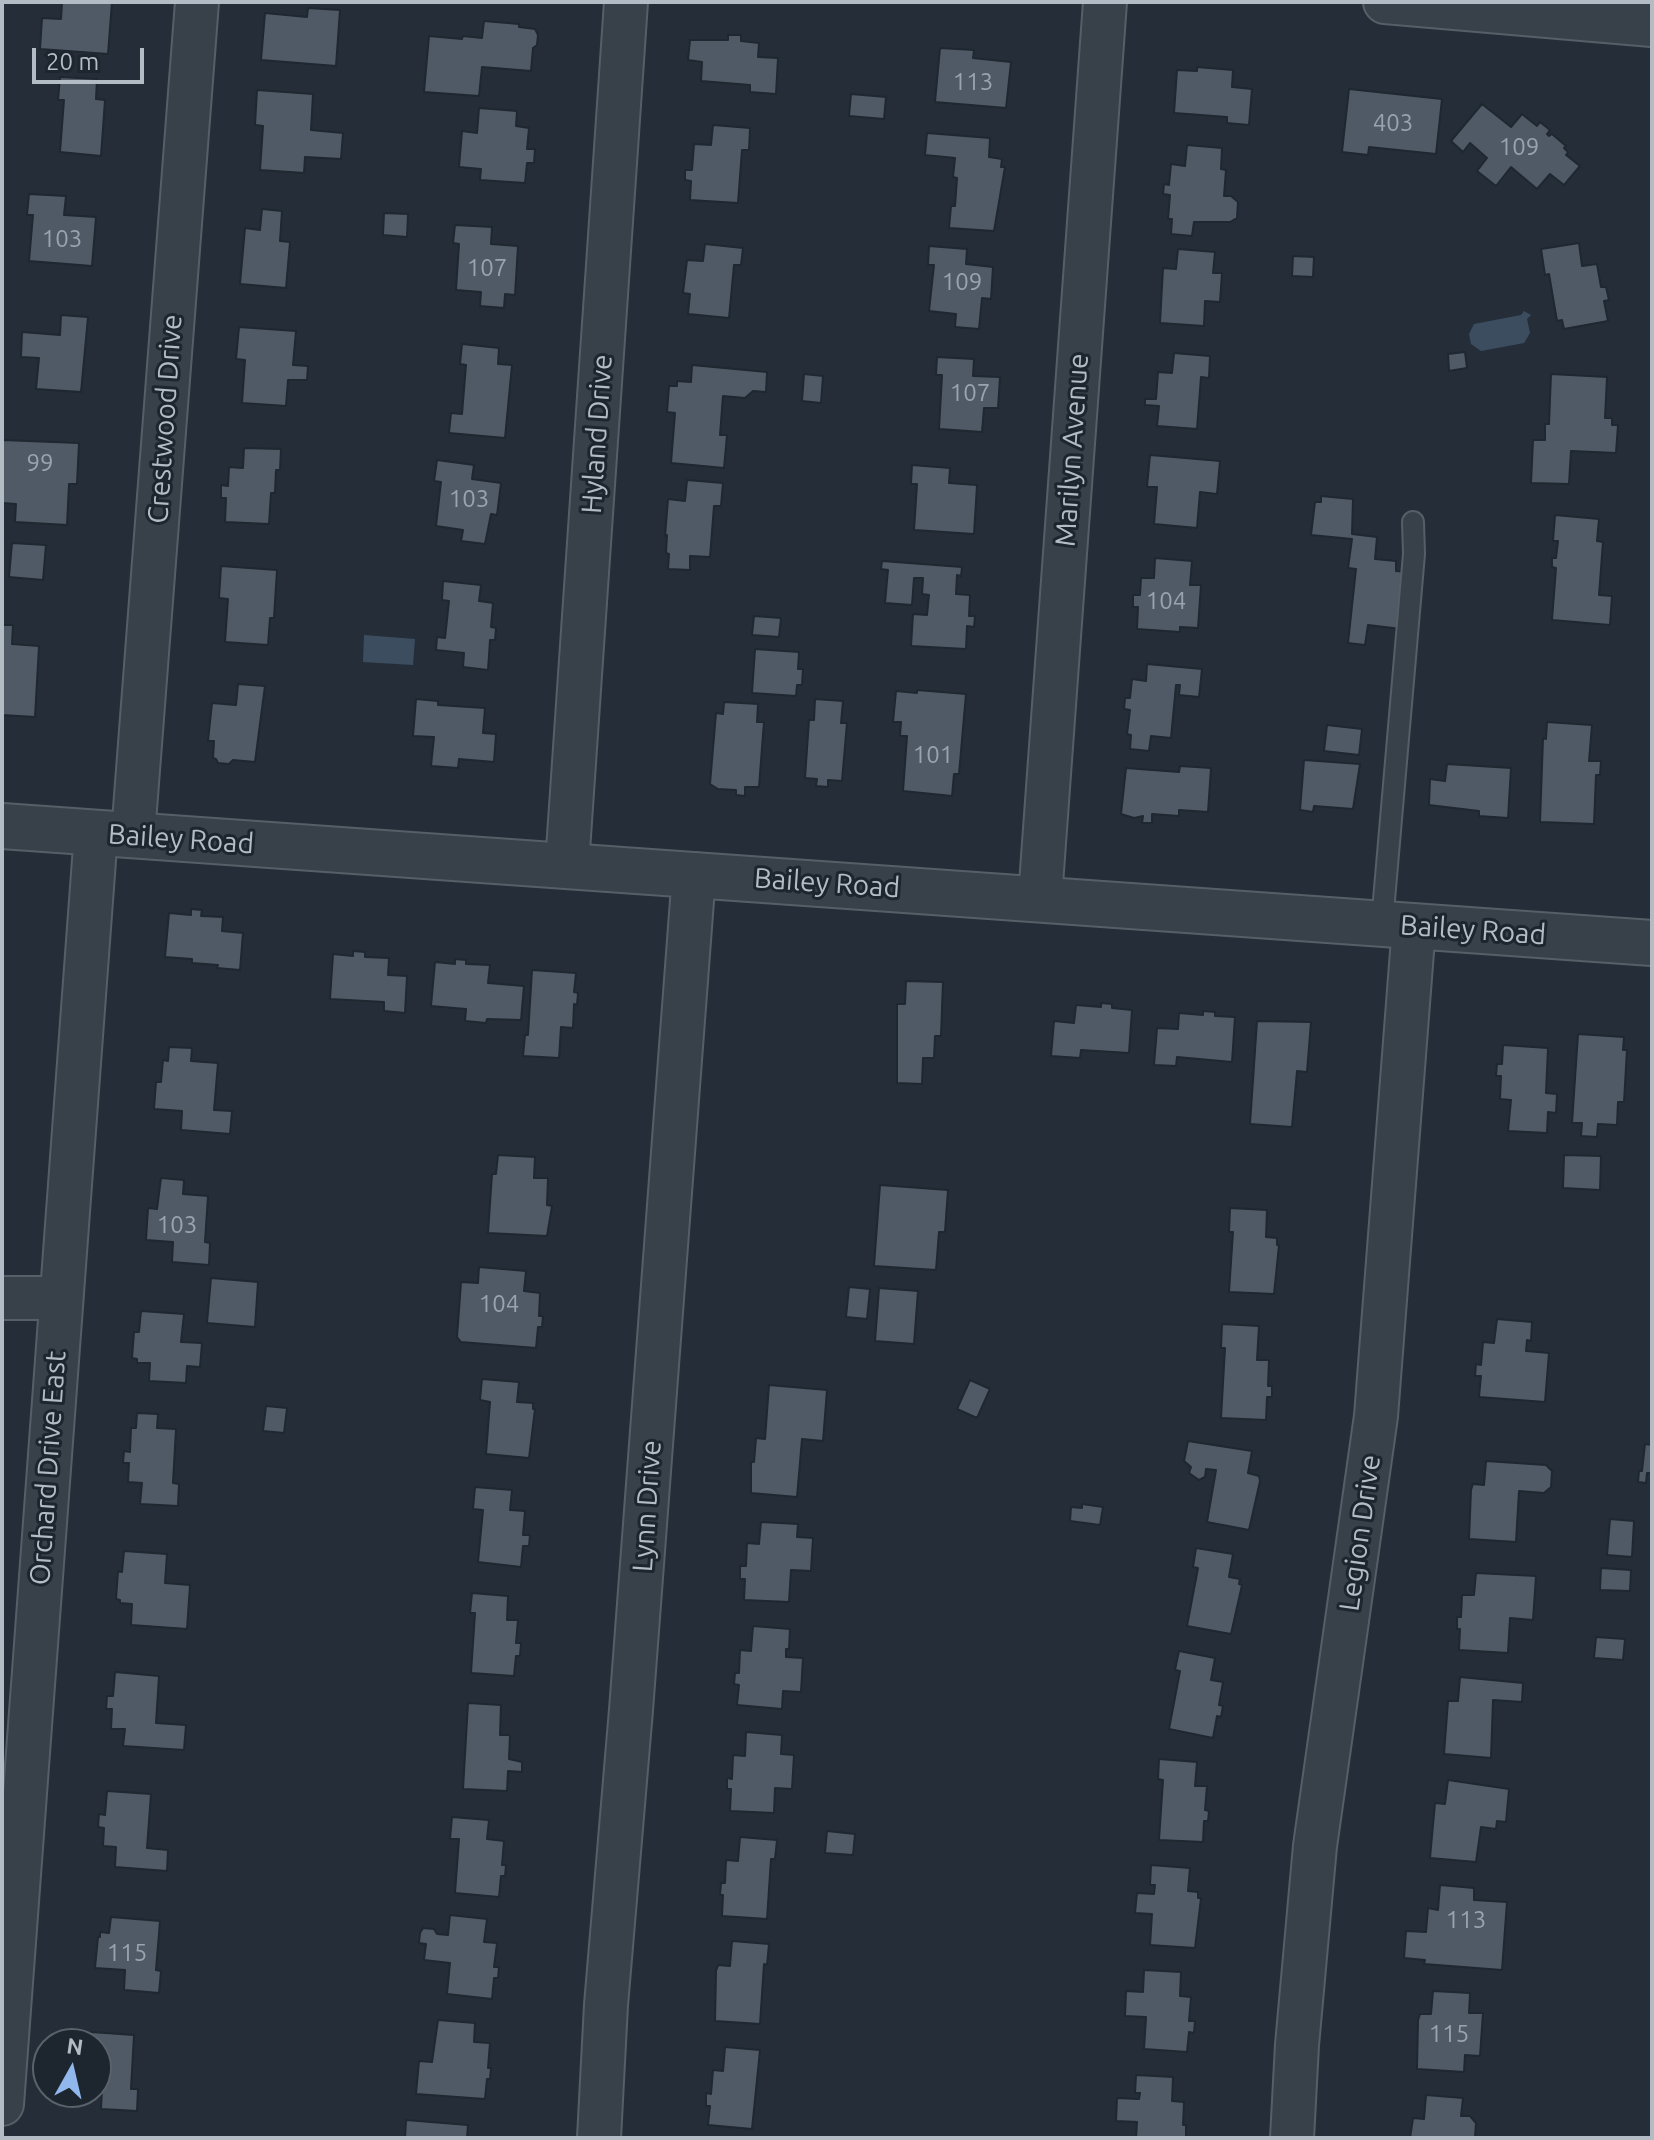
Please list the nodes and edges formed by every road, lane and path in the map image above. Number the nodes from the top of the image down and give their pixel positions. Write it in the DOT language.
graph roads {
  1 [pos="197,2"];
  2 [pos="626,2"];
  3 [pos="1105,2"];
  4 [pos="1385,2"];
  5 [pos="1649,23"];
  6 [pos="1413,522"];
  7 [pos="2,826"];
  8 [pos="114,834"];
  9 [pos="567,865"];
  10 [pos="694,874"];
  11 [pos="1040,898"];
  12 [pos="1398,924"];
  13 [pos="1652,943"];
  14 [pos="2,1298"];
  15 [pos="60,1298"];
  16 [pos="2,2104"];
  17 [pos="599,2138"];
  18 [pos="1292,2138"];
  1 -- 8 [label="street, Crestwood Drive"];
  2 -- 9 [label="street, Hyland Drive"];
  3 -- 11 [label="street, Marilyn Avenue"];
  4 -- 5 [label="street"];
  6 -- 12 [label="lane"];
  7 -- 8 [label="street, Bailey Road"];
  8 -- 9 [label="street, Bailey Road"];
  8 -- 15 [label="street, Orchard Drive East"];
  9 -- 10 [label="street, Bailey Road"];
  10 -- 11 [label="street, Bailey Road"];
  10 -- 17 [label="street, Lynn Drive"];
  11 -- 12 [label="street, Bailey Road"];
  12 -- 13 [label="street, Bailey Road"];
  12 -- 18 [label="street, Legion Drive"];
  14 -- 15 [label="street"];
  15 -- 16 [label="street, Orchard Drive East"];
}
